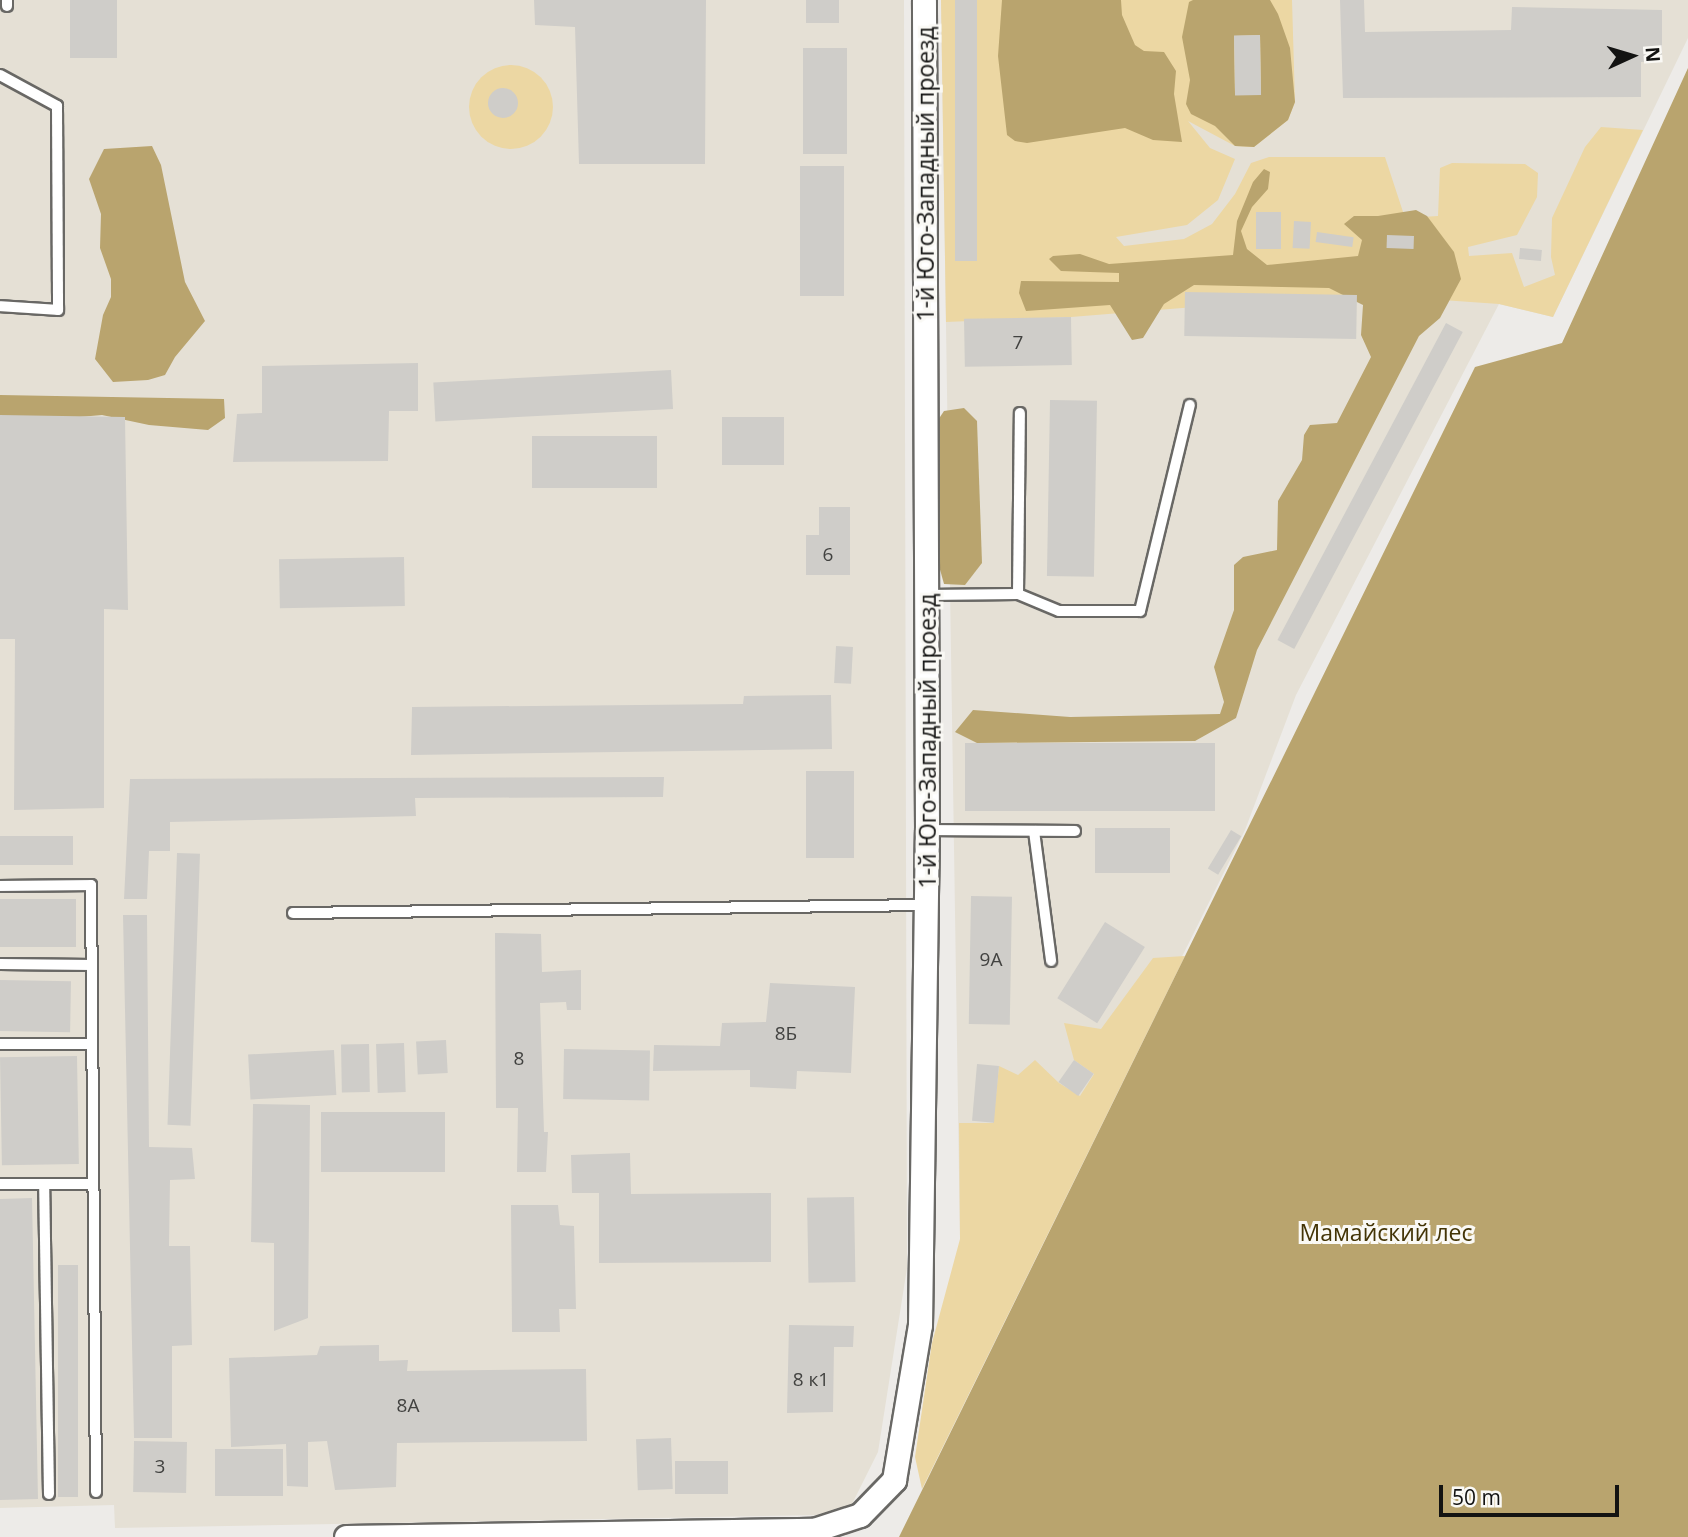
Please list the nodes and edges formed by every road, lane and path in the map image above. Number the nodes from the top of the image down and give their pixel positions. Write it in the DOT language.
graph roads {
  1 [pos="924,0"];
  2 [pos="0,75"];
  3 [pos="0,306"];
  4 [pos="1191,405"];
  5 [pos="1020,413"];
  6 [pos="1018,594"];
  7 [pos="927,595"];
  8 [pos="927,830"];
  9 [pos="1034,831"];
  10 [pos="1075,831"];
  11 [pos="0,886"];
  12 [pos="926,905"];
  13 [pos="293,913"];
  14 [pos="1051,961"];
  15 [pos="0,964"];
  16 [pos="92,965"];
  17 [pos="0,1044"];
  18 [pos="92,1044"];
  19 [pos="0,1184"];
  20 [pos="44,1184"];
  21 [pos="93,1184"];
  22 [pos="96,1492"];
  23 [pos="49,1494"];
  24 [pos="718,1534"];
  25 [pos="519,1536"];
  26 [pos="346,1537"];
  1 -- 7 [label="street, 1-й Юго-Западный проезд"];
  2 -- 3 [label="lane"];
  4 -- 6 [label="lane"];
  5 -- 6 [label="lane"];
  6 -- 7 [label="lane"];
  7 -- 8 [label="street, 1-й Юго-Западный проезд"];
  8 -- 9 [label="lane"];
  8 -- 12 [label="street, 1-й Юго-Западный проезд"];
  9 -- 10 [label="lane"];
  9 -- 14 [label="lane"];
  11 -- 16 [label="lane"];
  12 -- 13 [label="lane"];
  12 -- 24 [label="street, 1-й Юго-Западный проезд"];
  15 -- 16 [label="lane"];
  16 -- 18 [label="lane"];
  17 -- 18 [label="lane"];
  18 -- 21 [label="lane"];
  19 -- 20 [label="lane"];
  20 -- 21 [label="lane"];
  20 -- 23 [label="lane"];
  21 -- 22 [label="lane"];
  24 -- 25 [label="street"];
  25 -- 26 [label="street"];
}
